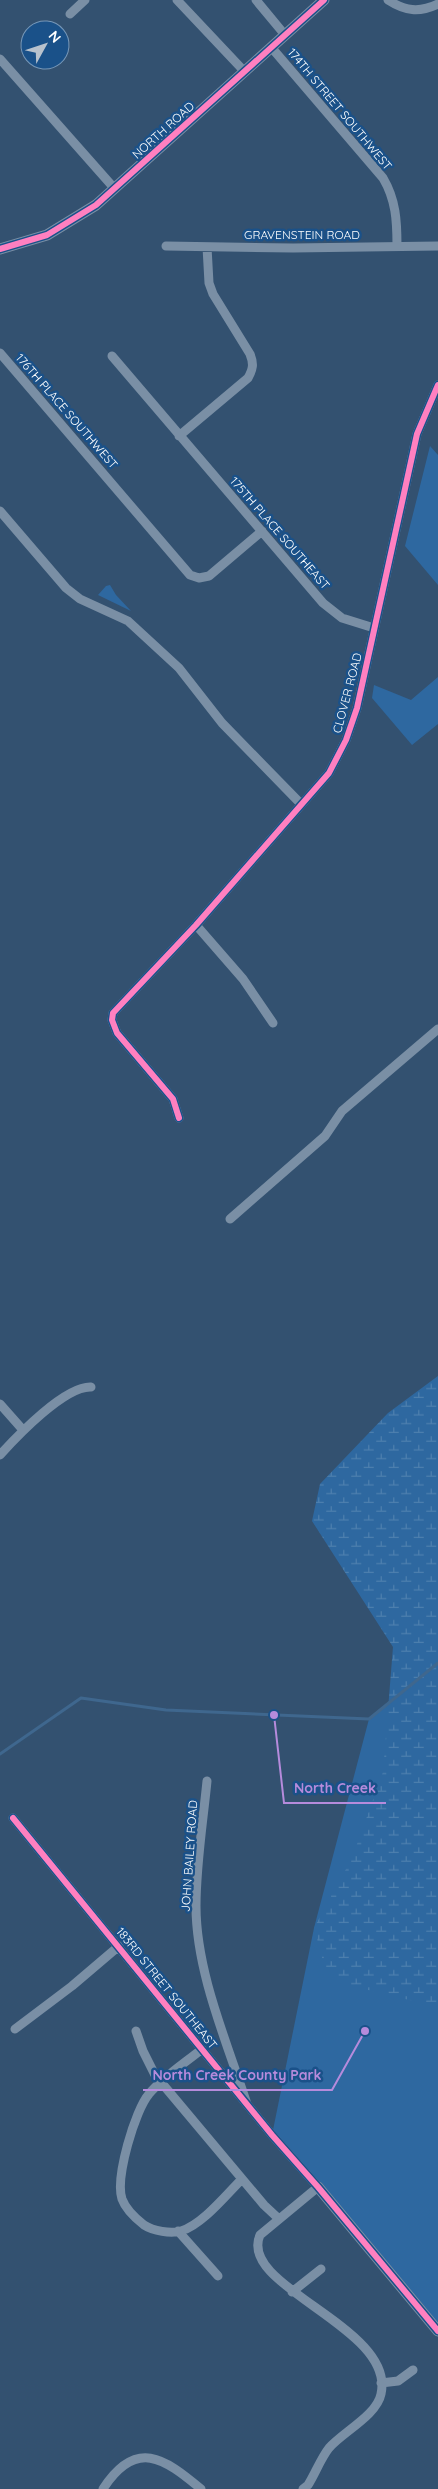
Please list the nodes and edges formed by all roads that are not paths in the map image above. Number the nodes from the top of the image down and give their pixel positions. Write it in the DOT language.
graph roads {
  1 [pos="85,0"];
  2 [pos="177,0"];
  3 [pos="256,0"];
  4 [pos="324,0"];
  5 [pos="388,0"];
  6 [pos="438,4"];
  7 [pos="70,14"];
  8 [pos="285,35"];
  9 [pos="271,48"];
  10 [pos="0,59"];
  11 [pos="244,71"];
  12 [pos="114,188"];
  13 [pos="166,246"];
  14 [pos="207,246"];
  15 [pos="397,246"];
  16 [pos="438,246"];
  17 [pos="0,249"];
  18 [pos="0,353"];
  19 [pos="112,356"];
  20 [pos="438,384"];
  21 [pos="179,436"];
  22 [pos="0,511"];
  23 [pos="262,531"];
  24 [pos="374,628"];
  25 [pos="301,804"];
  26 [pos="196,925"];
  27 [pos="273,1023"];
  28 [pos="438,1030"];
  29 [pos="179,1118"];
  30 [pos="230,1218"];
  31 [pos="91,1387"];
  32 [pos="0,1404"];
  33 [pos="23,1430"];
  34 [pos="0,1454"];
  35 [pos="207,1781"];
  36 [pos="14,1818"];
  37 [pos="119,1946"];
  38 [pos="15,2029"];
  39 [pos="136,2031"];
  40 [pos="202,2049"];
  41 [pos="162,2082"];
  42 [pos="248,2106"];
  43 [pos="242,2179"];
  44 [pos="318,2187"];
  45 [pos="279,2219"];
  46 [pos="178,2231"];
  47 [pos="321,2269"];
  48 [pos="218,2276"];
  49 [pos="292,2292"];
  50 [pos="438,2331"];
  51 [pos="413,2370"];
  52 [pos="381,2379"];
  53 [pos="103,2489"];
  54 [pos="201,2489"];
  55 [pos="303,2489"];
  1 -- 7 [label="street"];
  2 -- 11 [label="street"];
  3 -- 8 [label="street"];
  4 -- 8 [label="street, NORTH ROAD"];
  5 -- 6 [label="street"];
  8 -- 9 [label="street, NORTH ROAD"];
  9 -- 11 [label="street, NORTH ROAD"];
  9 -- 15 [label="street, 174TH STREET SOUTHWEST"];
  10 -- 12 [label="street"];
  11 -- 12 [label="street, NORTH ROAD"];
  12 -- 17 [label="street, NORTH ROAD"];
  13 -- 14 [label="street, GRAVENSTEIN ROAD"];
  14 -- 15 [label="street, GRAVENSTEIN ROAD"];
  14 -- 21 [label="street"];
  15 -- 16 [label="street, GRAVENSTEIN ROAD"];
  18 -- 23 [label="street, 176TH PLACE SOUTHWEST"];
  19 -- 21 [label="street, 175TH PLACE SOUTHEAST"];
  20 -- 24 [label="street, CLOVER ROAD"];
  21 -- 23 [label="street, 175TH PLACE SOUTHEAST"];
  22 -- 25 [label="street"];
  23 -- 24 [label="street, 175TH PLACE SOUTHEAST"];
  24 -- 25 [label="street, CLOVER ROAD"];
  25 -- 26 [label="street, CLOVER ROAD"];
  26 -- 27 [label="street"];
  26 -- 29 [label="street, CLOVER ROAD"];
  28 -- 30 [label="street"];
  31 -- 33 [label="street"];
  32 -- 33 [label="street"];
  33 -- 34 [label="street"];
  35 -- 42 [label="street, JOHN BAILEY ROAD"];
  36 -- 37 [label="street, 183RD STREET SOUTHEAST"];
  37 -- 38 [label="street"];
  37 -- 40 [label="street, 183RD STREET SOUTHEAST"];
  39 -- 41 [label="street"];
  40 -- 41 [label="street"];
  40 -- 42 [label="street, 183RD STREET SOUTHEAST"];
  41 -- 43 [label="street"];
  41 -- 46 [label="street"];
  42 -- 44 [label="street, 183RD STREET SOUTHEAST"];
  43 -- 45 [label="street"];
  43 -- 46 [label="street"];
  44 -- 45 [label="street"];
  44 -- 50 [label="street, 183RD STREET SOUTHEAST"];
  45 -- 49 [label="street"];
  46 -- 48 [label="street"];
  47 -- 49 [label="street"];
  49 -- 52 [label="street"];
  51 -- 52 [label="street"];
  52 -- 55 [label="street"];
  53 -- 54 [label="street"];
}
